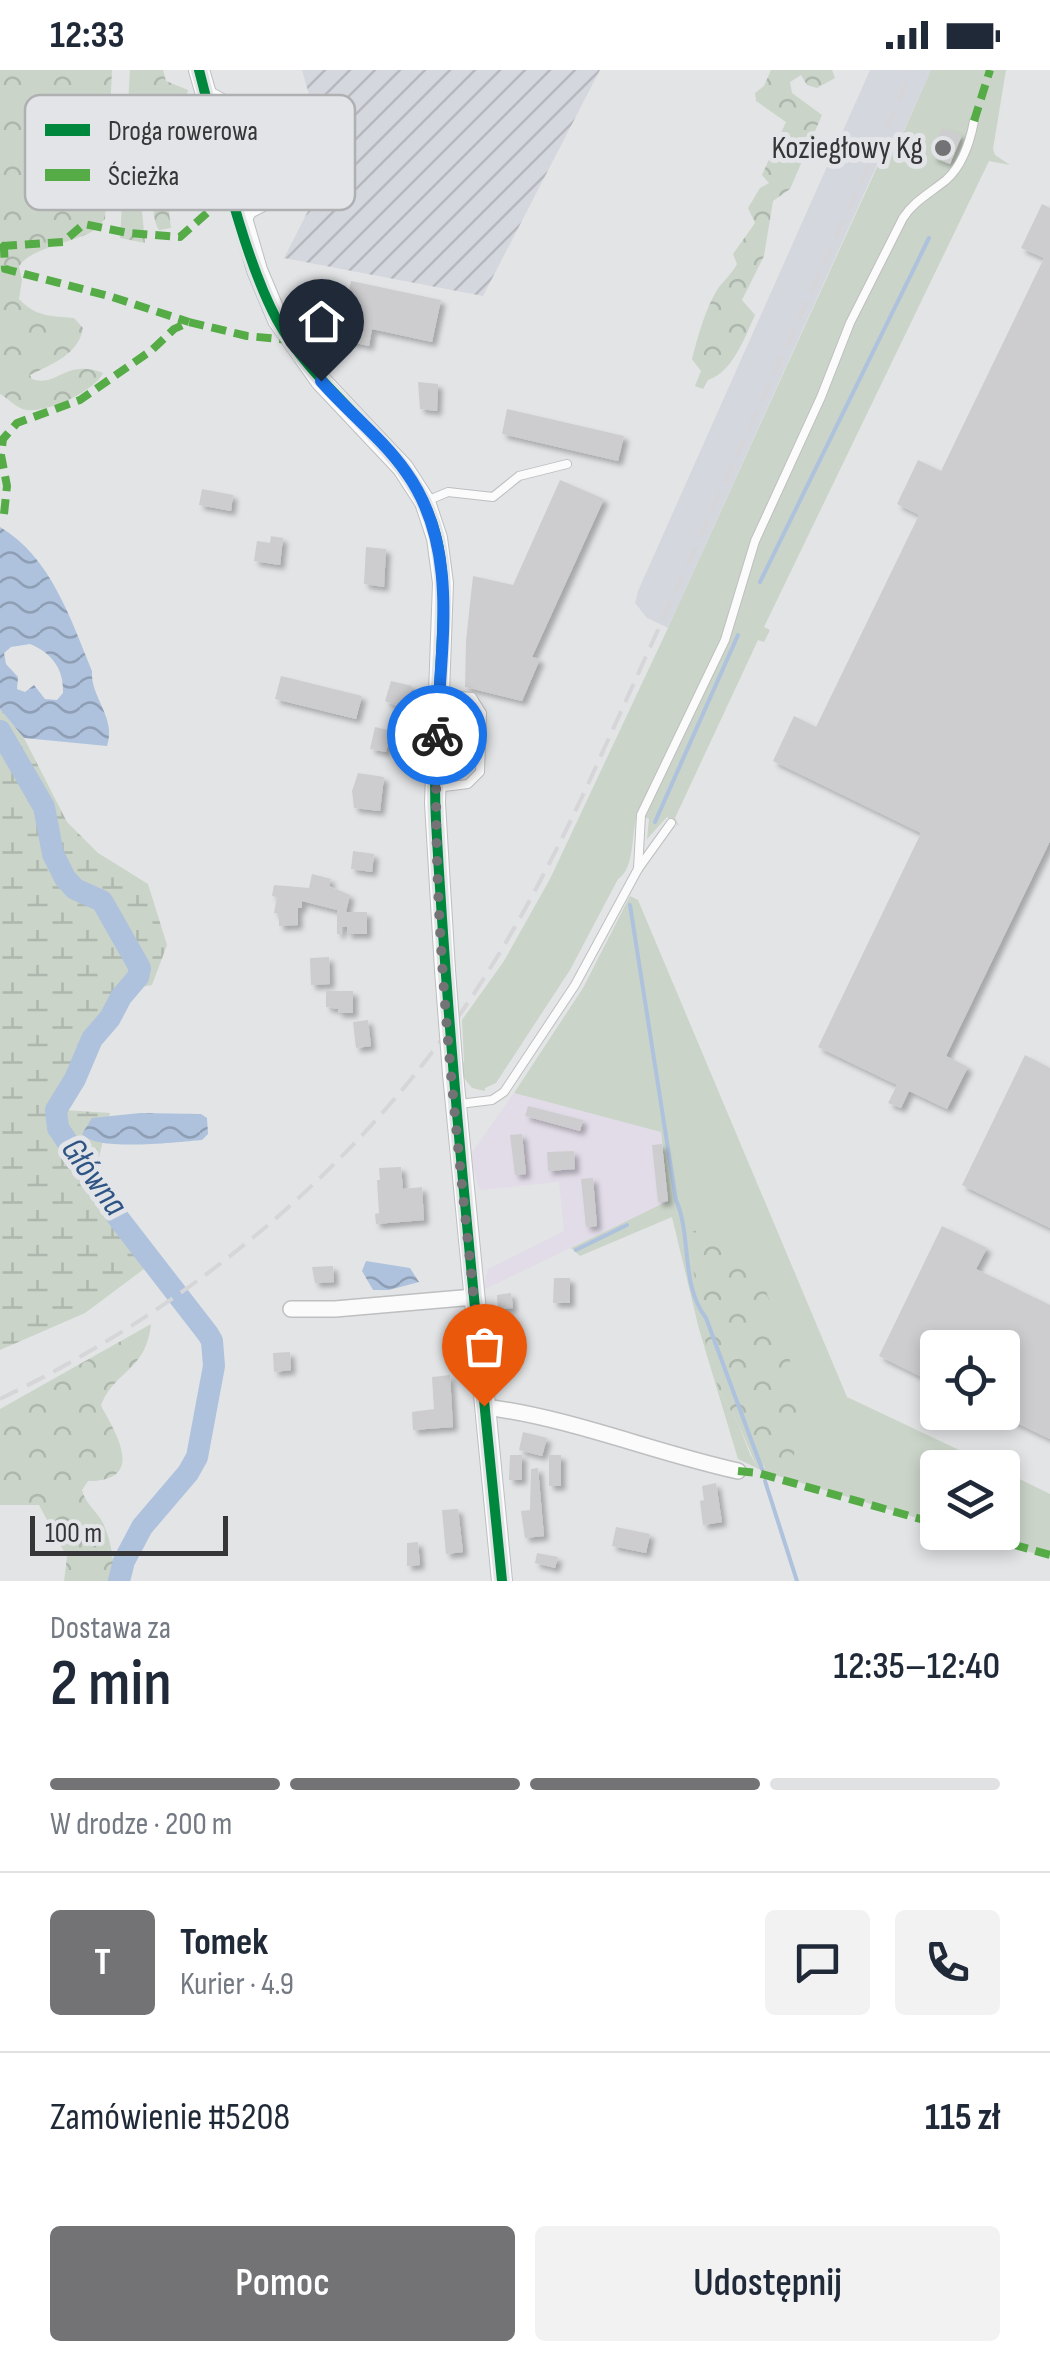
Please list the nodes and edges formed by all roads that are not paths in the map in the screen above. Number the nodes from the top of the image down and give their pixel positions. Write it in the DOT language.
graph roads {
  1 [pos="201,78"];
  2 [pos="227,95"];
  3 [pos="974,121"];
  4 [pos="238,210"];
  5 [pos="257,210"];
  6 [pos="243,227"];
  7 [pos="567,464"];
  8 [pos="425,502"];
  9 [pos="439,694"];
  10 [pos="436,788"];
  11 [pos="671,824"];
  12 [pos="638,868"];
  13 [pos="456,1104"];
  14 [pos="474,1297"];
  15 [pos="291,1308"];
  16 [pos="484,1406"];
  17 [pos="738,1471"];
  18 [pos="502,1581"];
  1 -- 2 [label="lane"];
  3 -- 12 [label="lane"];
  4 -- 6 [label="street"];
  5 -- 6 [label="lane"];
  6 -- 8 [label="street"];
  7 -- 8 [label="lane"];
  8 -- 9 [label="street"];
  9 -- 10 [label="street"];
  9 -- 10 [label="lane"];
  10 -- 13 [label="street, bridge"];
  11 -- 12 [label="lane"];
  12 -- 13 [label="lane"];
  13 -- 14 [label="street"];
  14 -- 15 [label="street"];
  14 -- 16 [label="street"];
  16 -- 17 [label="street"];
  16 -- 18 [label="street"];
}
